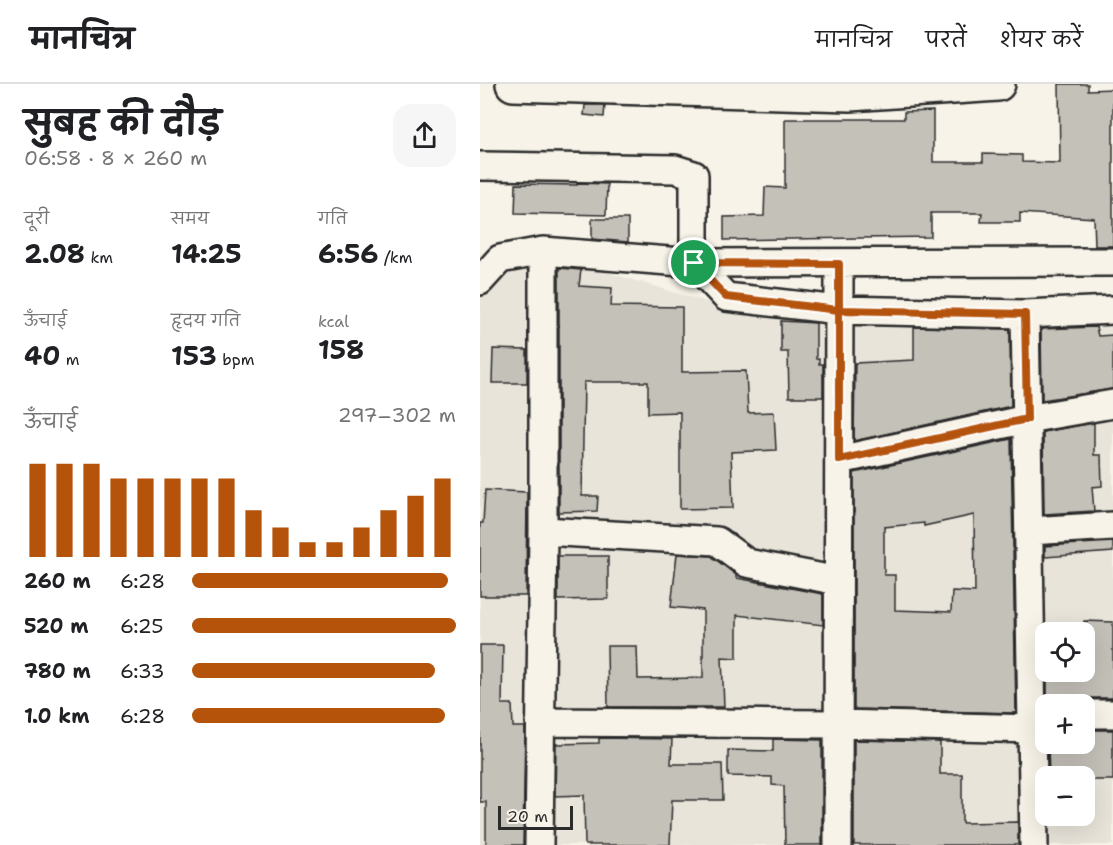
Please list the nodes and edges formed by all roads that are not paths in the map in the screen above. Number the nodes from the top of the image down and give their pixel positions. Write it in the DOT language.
graph roads {
  1 [pos="513,84"];
  2 [pos="579,84"];
  3 [pos="998,84"];
  4 [pos="480,166"];
  5 [pos="543,252"];
  6 [pos="1113,262"];
  7 [pos="694,263"];
  8 [pos="839,264"];
  9 [pos="480,281"];
  10 [pos="839,310"];
  11 [pos="1113,310"];
  12 [pos="1025,314"];
  13 [pos="1113,404"];
  14 [pos="1027,419"];
  15 [pos="839,460"];
  16 [pos="1113,526"];
  17 [pos="543,531"];
  18 [pos="1029,531"];
  19 [pos="838,581"];
  20 [pos="1038,694"];
  21 [pos="1095,714"];
  22 [pos="1113,714"];
  23 [pos="540,722"];
  24 [pos="1035,722"];
  25 [pos="838,724"];
  26 [pos="1038,754"];
  27 [pos="539,845"];
  28 [pos="838,845"];
  29 [pos="1034,845"];
  1 -- 2 [label="street"];
  2 -- 3 [label="street"];
  4 -- 7 [label="street"];
  5 -- 7 [label="street"];
  5 -- 9 [label="street"];
  5 -- 17 [label="street"];
  6 -- 8 [label="street"];
  7 -- 8 [label="street"];
  7 -- 10 [label="street"];
  8 -- 10 [label="street"];
  10 -- 12 [label="street"];
  10 -- 15 [label="street"];
  11 -- 12 [label="street"];
  12 -- 14 [label="street"];
  13 -- 14 [label="street"];
  14 -- 15 [label="street"];
  14 -- 18 [label="street"];
  15 -- 19 [label="street"];
  16 -- 18 [label="street"];
  17 -- 19 [label="street"];
  17 -- 23 [label="street"];
  18 -- 20 [label="street"];
  19 -- 25 [label="street"];
  21 -- 22 [label="street"];
  23 -- 25 [label="street"];
  23 -- 27 [label="street"];
  24 -- 25 [label="street"];
  25 -- 28 [label="street"];
  26 -- 29 [label="street"];
}
